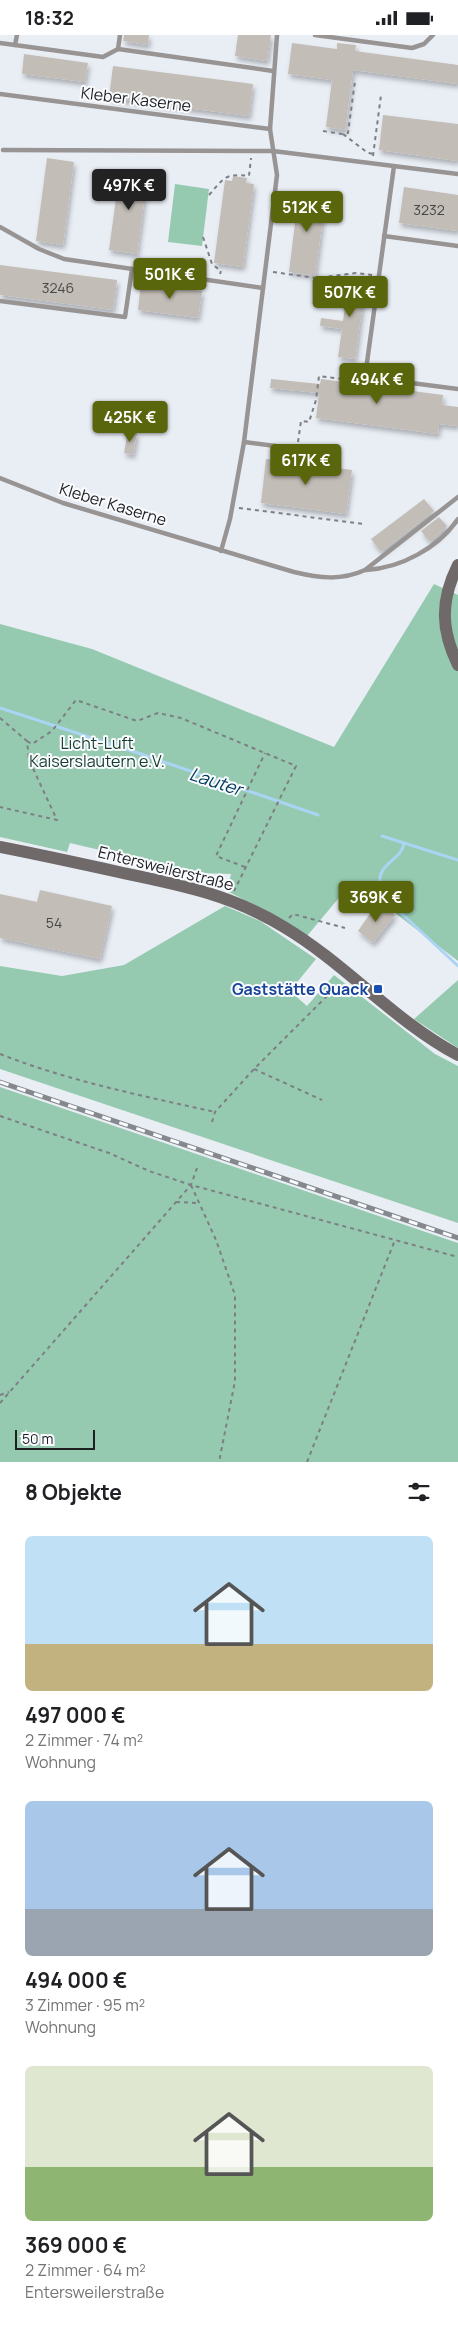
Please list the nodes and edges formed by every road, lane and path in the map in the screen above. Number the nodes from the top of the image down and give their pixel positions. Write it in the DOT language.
graph roads {
  1 [pos="17,35"];
  2 [pos="120,35"];
  3 [pos="277,35"];
  4 [pos="315,35"];
  5 [pos="432,35"];
  6 [pos="333,36"];
  7 [pos="0,43"];
  8 [pos="15,45"];
  9 [pos="118,49"];
  10 [pos="273,71"];
  11 [pos="355,81"];
  12 [pos="0,94"];
  13 [pos="381,95"];
  14 [pos="270,129"];
  15 [pos="323,131"];
  16 [pos="342,134"];
  17 [pos="3,150"];
  18 [pos="264,151"];
  19 [pos="273,151"];
  20 [pos="374,154"];
  21 [pos="371,163"];
  22 [pos="394,166"];
  23 [pos="458,174"];
  24 [pos="209,195"];
  25 [pos="0,227"];
  26 [pos="384,236"];
  27 [pos="203,237"];
  28 [pos="458,246"];
  29 [pos="132,269"];
  30 [pos="266,271"];
  31 [pos="379,276"];
  32 [pos="219,281"];
  33 [pos="263,288"];
  34 [pos="0,301"];
  35 [pos="365,377"];
  36 [pos="458,389"];
  37 [pos="244,442"];
  38 [pos="297,449"];
  39 [pos="338,454"];
  40 [pos="0,478"];
  41 [pos="458,497"];
  42 [pos="232,507"];
  43 [pos="458,519"];
  44 [pos="364,524"];
  45 [pos="221,551"];
  46 [pos="458,565"];
  47 [pos="365,570"];
  48 [pos="458,665"];
  49 [pos="0,718"];
  50 [pos="27,741"];
  51 [pos="265,753"];
  52 [pos="0,807"];
  53 [pos="0,847"];
  54 [pos="246,867"];
  55 [pos="232,895"];
  56 [pos="283,926"];
  57 [pos="345,928"];
  58 [pos="348,974"];
  59 [pos="0,1054"];
  60 [pos="458,1055"];
  61 [pos="254,1069"];
  62 [pos="322,1100"];
  63 [pos="214,1112"];
  64 [pos="0,1116"];
  65 [pos="212,1122"];
  66 [pos="197,1168"];
  67 [pos="191,1185"];
  68 [pos="176,1202"];
  69 [pos="199,1203"];
  70 [pos="396,1240"];
  71 [pos="458,1257"];
  72 [pos="9,1392"];
  73 [pos="0,1395"];
  74 [pos="0,1403"];
  75 [pos="219,1462"];
  76 [pos="307,1462"];
  1 -- 8 [label="lane"];
  2 -- 9 [label="lane"];
  3 -- 10 [label="lane"];
  4 -- 6 [label="lane"];
  5 -- 6 [label="lane"];
  7 -- 8 [label="lane"];
  8 -- 9 [label="lane"];
  9 -- 10 [label="lane"];
  10 -- 14 [label="lane"];
  11 -- 16 [label="path"];
  12 -- 14 [label="lane, Kleber Kaserne"];
  13 -- 20 [label="path"];
  14 -- 19 [label="lane"];
  15 -- 16 [label="path"];
  16 -- 20 [label="path"];
  17 -- 18 [label="lane"];
  18 -- 19 [label="lane"];
  18 -- 24 [label="path"];
  19 -- 21 [label="lane"];
  19 -- 30 [label="lane"];
  20 -- 21 [label="path"];
  21 -- 22 [label="lane"];
  22 -- 23 [label="lane"];
  22 -- 26 [label="lane"];
  25 -- 29 [label="lane"];
  26 -- 28 [label="lane"];
  26 -- 31 [label="lane"];
  27 -- 32 [label="path"];
  29 -- 32 [label="lane"];
  29 -- 34 [label="lane"];
  30 -- 31 [label="path"];
  30 -- 33 [label="lane"];
  31 -- 35 [label="lane"];
  32 -- 33 [label="lane"];
  33 -- 37 [label="lane"];
  35 -- 36 [label="lane"];
  35 -- 38 [label="path"];
  37 -- 38 [label="lane"];
  37 -- 42 [label="lane"];
  38 -- 39 [label="lane"];
  40 -- 45 [label="lane, Kleber Kaserne"];
  41 -- 47 [label="lane"];
  42 -- 44 [label="path"];
  42 -- 45 [label="lane"];
  43 -- 47 [label="lane"];
  45 -- 47 [label="lane, Kleber Kaserne"];
  46 -- 48 [label="main road"];
  49 -- 50 [label="path"];
  50 -- 51 [label="path"];
  50 -- 52 [label="path"];
  51 -- 54 [label="path"];
  51 -- 54 [label="path"];
  53 -- 56 [label="main road, Entersweilerstraße"];
  54 -- 55 [label="path"];
  56 -- 57 [label="path"];
  56 -- 58 [label="main road, Entersweilerstraße"];
  58 -- 60 [label="main road, Entersweilerstraße"];
  58 -- 61 [label="path"];
  59 -- 63 [label="path"];
  61 -- 62 [label="path"];
  61 -- 63 [label="path"];
  63 -- 65 [label="path"];
  64 -- 67 [label="path"];
  66 -- 67 [label="path"];
  67 -- 68 [label="path"];
  67 -- 69 [label="path"];
  67 -- 70 [label="path"];
  68 -- 69 [label="path"];
  68 -- 72 [label="path"];
  69 -- 75 [label="path"];
  70 -- 71 [label="path"];
  70 -- 76 [label="path"];
  72 -- 73 [label="path"];
  72 -- 74 [label="path"];
}
